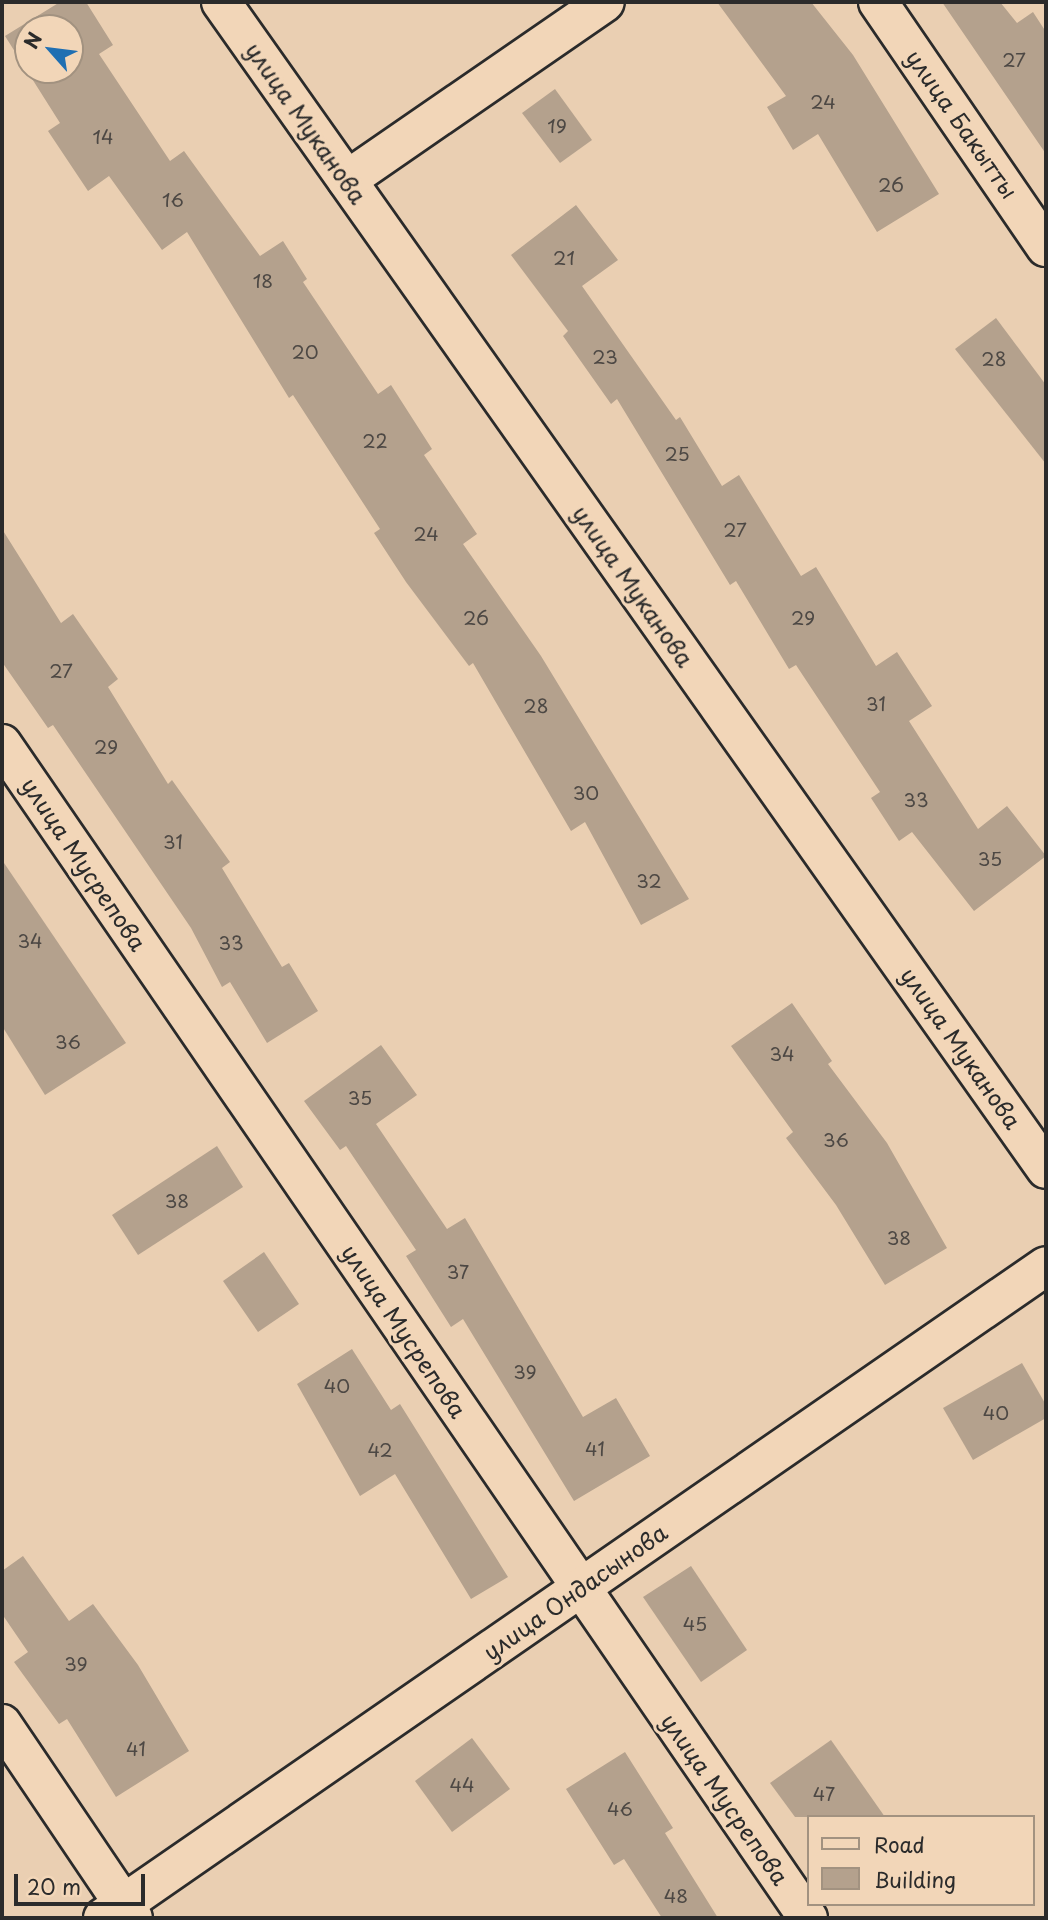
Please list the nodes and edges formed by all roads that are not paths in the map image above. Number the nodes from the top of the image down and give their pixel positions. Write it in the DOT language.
graph roads {
  1 [pos="221,2"];
  2 [pos="605,2"];
  3 [pos="877,2"];
  4 [pos="346,180"];
  5 [pos="1046,247"];
  6 [pos="2,744"];
  7 [pos="1046,1169"];
  8 [pos="1046,1266"];
  9 [pos="581,1588"];
  10 [pos="2,1724"];
  11 [pos="120,1914"];
  12 [pos="808,1918"];
  1 -- 4 [label="street, улица Муканова"];
  2 -- 4 [label="street"];
  3 -- 5 [label="street, улица Бакытты"];
  4 -- 7 [label="street, улица Муканова"];
  6 -- 9 [label="street, улица Мусрепова"];
  8 -- 9 [label="street, улица Ондасынова"];
  9 -- 11 [label="street, улица Ондасынова"];
  9 -- 12 [label="street, улица Мусрепова"];
  10 -- 11 [label="street"];
}
